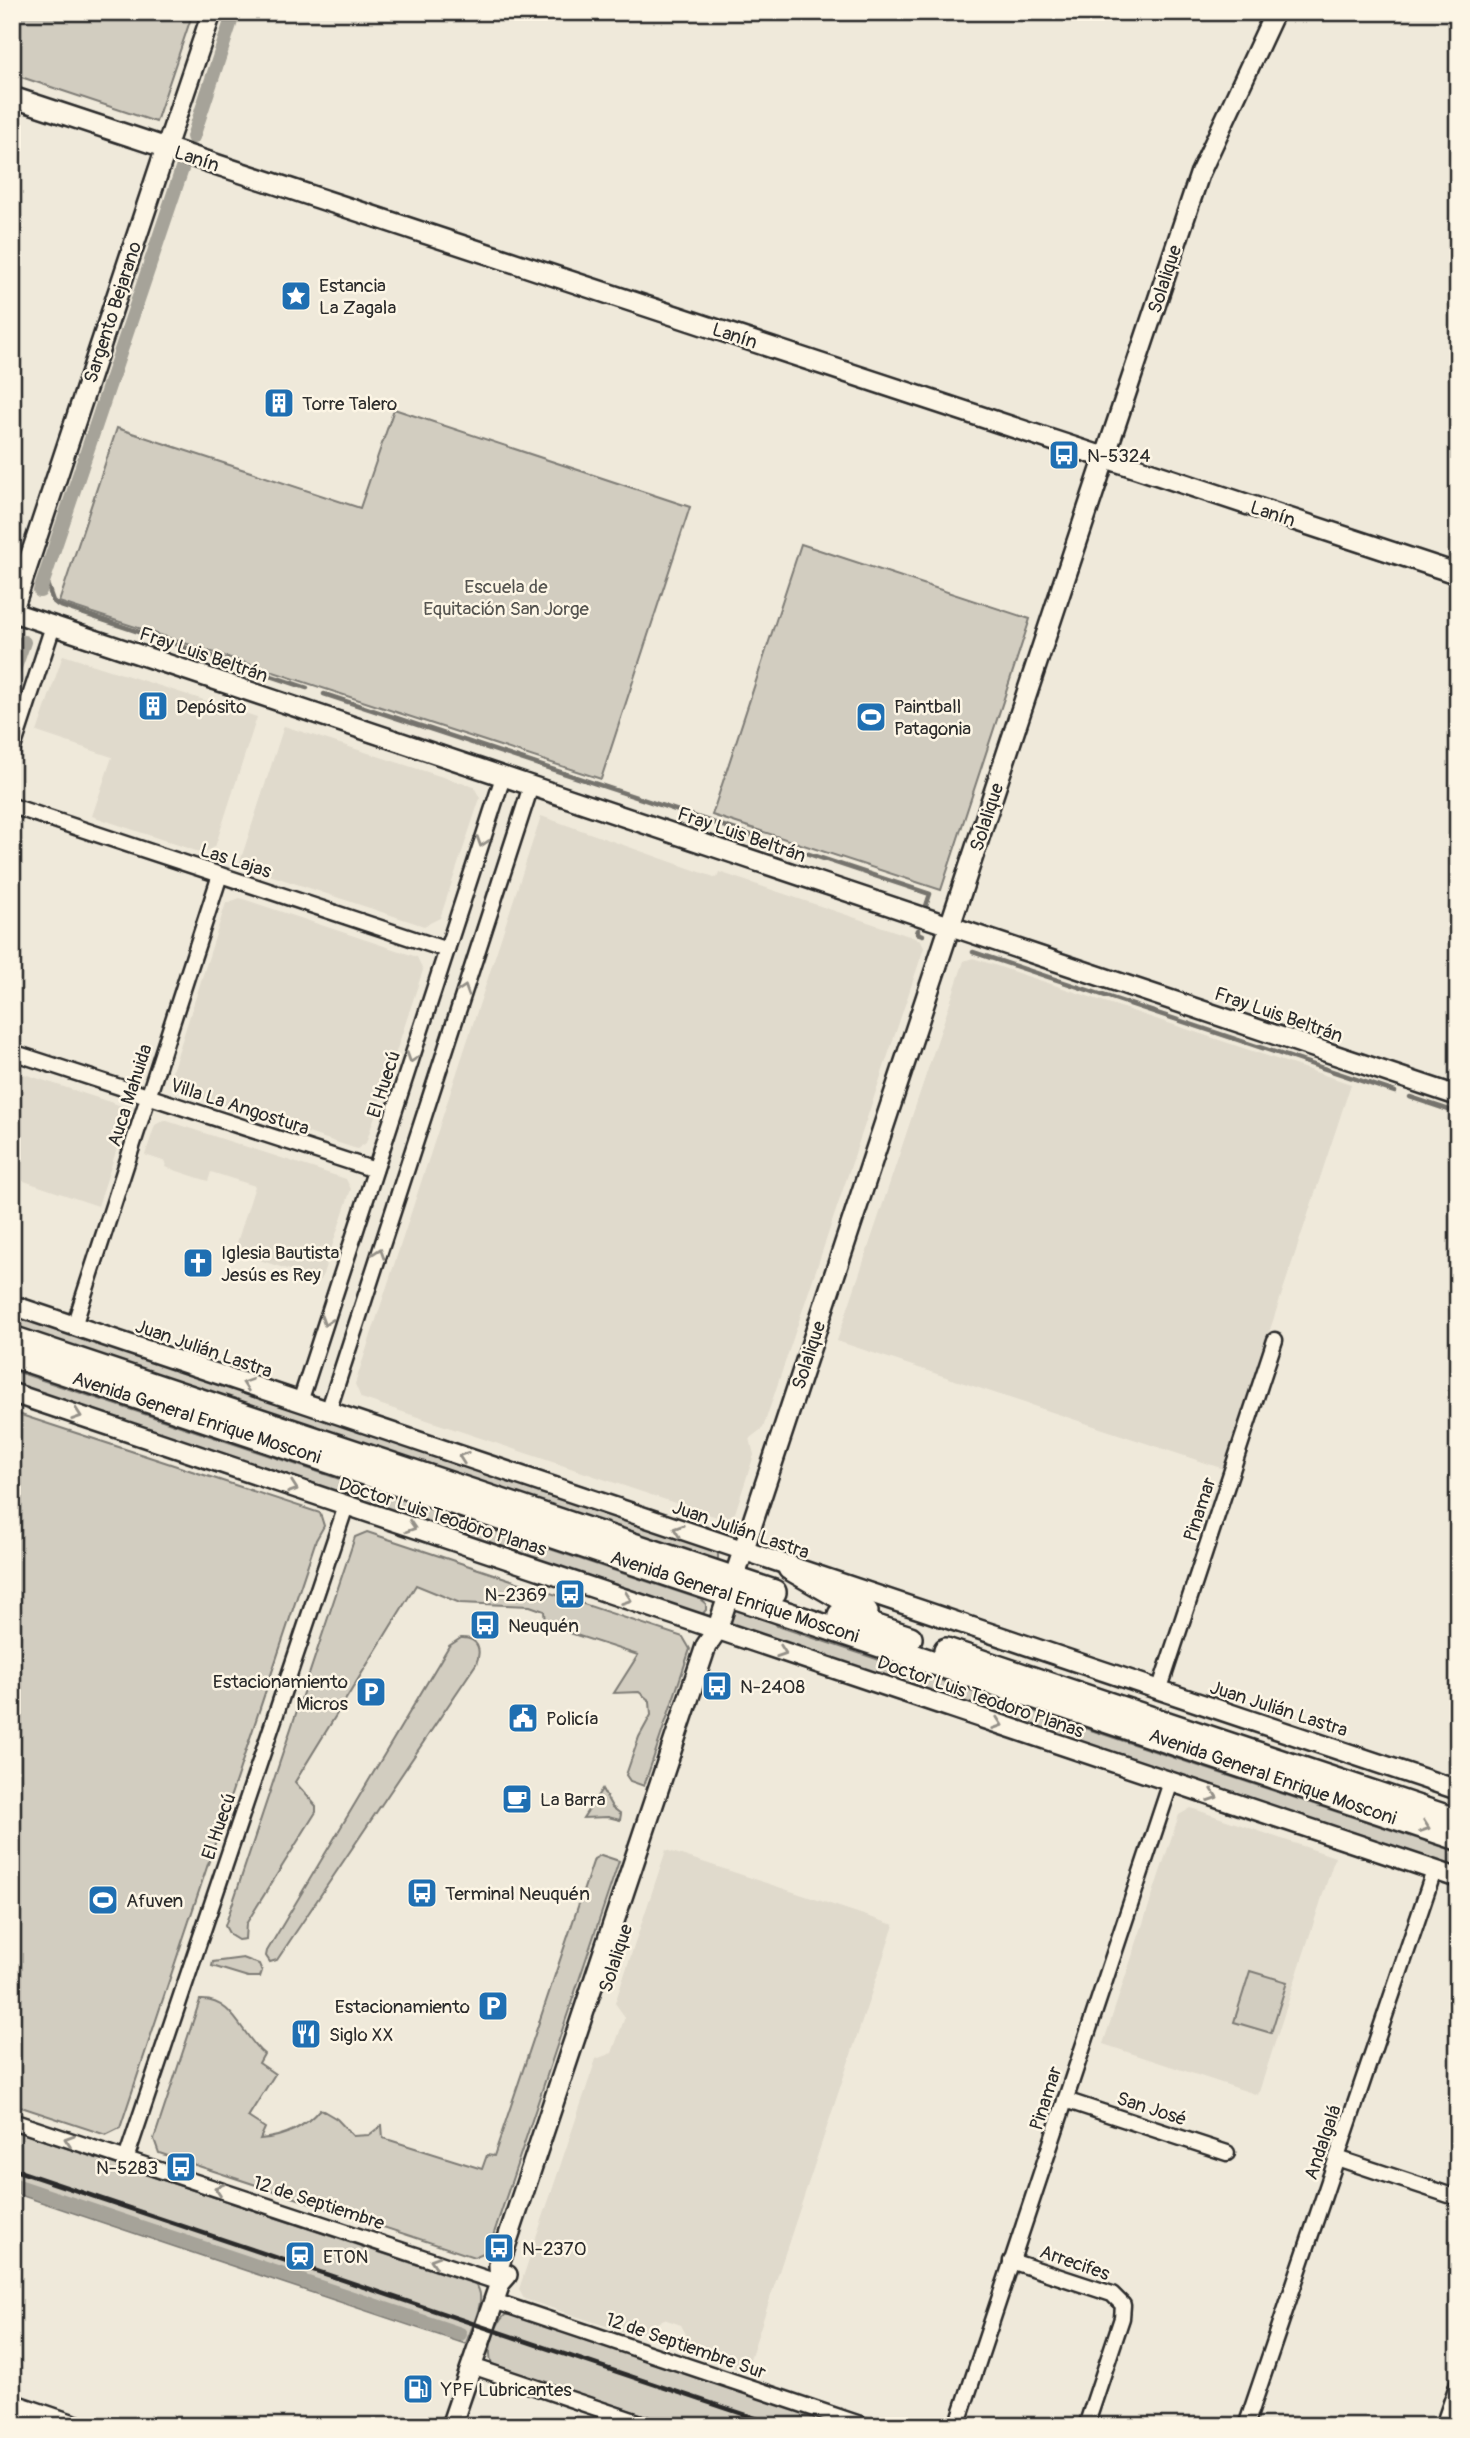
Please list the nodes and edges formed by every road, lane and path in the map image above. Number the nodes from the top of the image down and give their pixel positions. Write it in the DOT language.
graph roads {
  1 [pos="212,12"];
  2 [pos="1275,12"];
  3 [pos="12,97"];
  4 [pos="166,148"];
  5 [pos="1105,457"];
  6 [pos="1458,574"];
  7 [pos="12,612"];
  8 [pos="53,626"];
  9 [pos="12,751"];
  10 [pos="503,777"];
  11 [pos="531,786"];
  12 [pos="12,806"];
  13 [pos="220,875"];
  14 [pos="950,926"];
  15 [pos="447,950"];
  16 [pos="12,1052"];
  17 [pos="149,1096"];
  18 [pos="1458,1096"];
  19 [pos="375,1171"];
  20 [pos="12,1305"];
  21 [pos="74,1326"];
  22 [pos="12,1338"];
  23 [pos="1275,1340"];
  24 [pos="12,1355"];
  25 [pos="12,1393"];
  26 [pos="300,1402"];
  27 [pos="328,1412"];
  28 [pos="346,1506"];
  29 [pos="743,1552"];
  30 [pos="790,1568"];
  31 [pos="731,1586"];
  32 [pos="717,1630"];
  33 [pos="928,1644"];
  34 [pos="1159,1690"];
  35 [pos="1171,1782"];
  36 [pos="1458,1790"];
  37 [pos="1458,1821"];
  38 [pos="1458,1838"];
  39 [pos="1434,1871"];
  40 [pos="1458,1878"];
  41 [pos="1065,2100"];
  42 [pos="12,2121"];
  43 [pos="1227,2153"];
  44 [pos="1337,2158"];
  45 [pos="126,2159"];
  46 [pos="1458,2198"];
  47 [pos="1011,2261"];
  48 [pos="497,2292"];
  49 [pos="472,2366"];
  50 [pos="1458,2383"];
  51 [pos="12,2404"];
  52 [pos="77,2426"];
  53 [pos="452,2426"];
  54 [pos="650,2426"];
  55 [pos="866,2426"];
  56 [pos="957,2426"];
  57 [pos="1086,2426"];
  58 [pos="1246,2426"];
  59 [pos="1443,2426"];
  1 -- 4 [label="street, Sargento Bejarano"];
  2 -- 5 [label="street, Solalique"];
  3 -- 4 [label="main road, Lanín"];
  4 -- 5 [label="main road, Lanín"];
  4 -- 7 [label="main road, Sargento Bejarano"];
  5 -- 6 [label="main road, Lanín"];
  5 -- 14 [label="main road, Solalique"];
  7 -- 8 [label="street, Fray Luis Beltrán"];
  8 -- 9 [label="street"];
  8 -- 10 [label="street, Fray Luis Beltrán"];
  10 -- 11 [label="street, Fray Luis Beltrán"];
  10 -- 15 [label="street, El Huecú, one-way"];
  11 -- 14 [label="street, Fray Luis Beltrán"];
  27 -- 11 [label="street, one-way"];
  12 -- 13 [label="street, Las Lajas"];
  13 -- 15 [label="street, Las Lajas"];
  13 -- 17 [label="street, Auca Mahuida"];
  14 -- 18 [label="street, Fray Luis Beltrán"];
  14 -- 29 [label="main road, Solalique"];
  15 -- 19 [label="street, El Huecú, one-way"];
  16 -- 17 [label="street, Villa La Angostura"];
  17 -- 19 [label="street, Villa La Angostura"];
  17 -- 21 [label="street, Auca Mahuida"];
  19 -- 26 [label="street, El Huecú, one-way"];
  20 -- 21 [label="street, Juan Julián Lastra"];
  26 -- 21 [label="street, Juan Julián Lastra, one-way"];
  22 -- 31 [label="highway, Avenida General Enrique Mosconi"];
  23 -- 34 [label="street, Pinamar"];
  24 -- 31 [label="highway, Avenida General Enrique Mosconi"];
  25 -- 28 [label="street, Doctor Luis Teodoro Planas, one-way"];
  26 -- 27 [label="street, Juan Julián Lastra"];
  29 -- 27 [label="street, Juan Julián Lastra, one-way"];
  28 -- 32 [label="street, Doctor Luis Teodoro Planas, one-way"];
  28 -- 45 [label="street, El Huecú"];
  29 -- 30 [label="street, Juan Julián Lastra"];
  29 -- 31 [label="main road, Solalique"];
  30 -- 33 [label="highway"];
  30 -- 34 [label="street, Juan Julián Lastra"];
  31 -- 32 [label="main road, Solalique"];
  31 -- 33 [label="highway, Avenida General Enrique Mosconi"];
  31 -- 38 [label="highway, Avenida General Enrique Mosconi, one-way"];
  32 -- 35 [label="street, Doctor Luis Teodoro Planas, one-way"];
  32 -- 48 [label="main road, Solalique"];
  33 -- 37 [label="highway, Avenida General Enrique Mosconi"];
  34 -- 36 [label="street, Juan Julián Lastra"];
  35 -- 39 [label="street, Doctor Luis Teodoro Planas, one-way"];
  35 -- 41 [label="street, Pinamar"];
  39 -- 40 [label="street, Doctor Luis Teodoro Planas"];
  39 -- 44 [label="street, Andalgalá"];
  41 -- 43 [label="street, San José"];
  41 -- 47 [label="street, Pinamar"];
  45 -- 42 [label="street, one-way"];
  44 -- 46 [label="street"];
  44 -- 58 [label="street, Andalgalá"];
  48 -- 45 [label="street, 12 de Septiembre, one-way"];
  47 -- 56 [label="street, Pinamar"];
  47 -- 57 [label="street, Arrecifes"];
  48 -- 49 [label="main road, Solalique"];
  48 -- 55 [label="street, 12 de Septiembre Sur"];
  49 -- 53 [label="main road, Solalique"];
  49 -- 54 [label="street"];
  50 -- 59 [label="street"];
  51 -- 52 [label="main road"];
}
